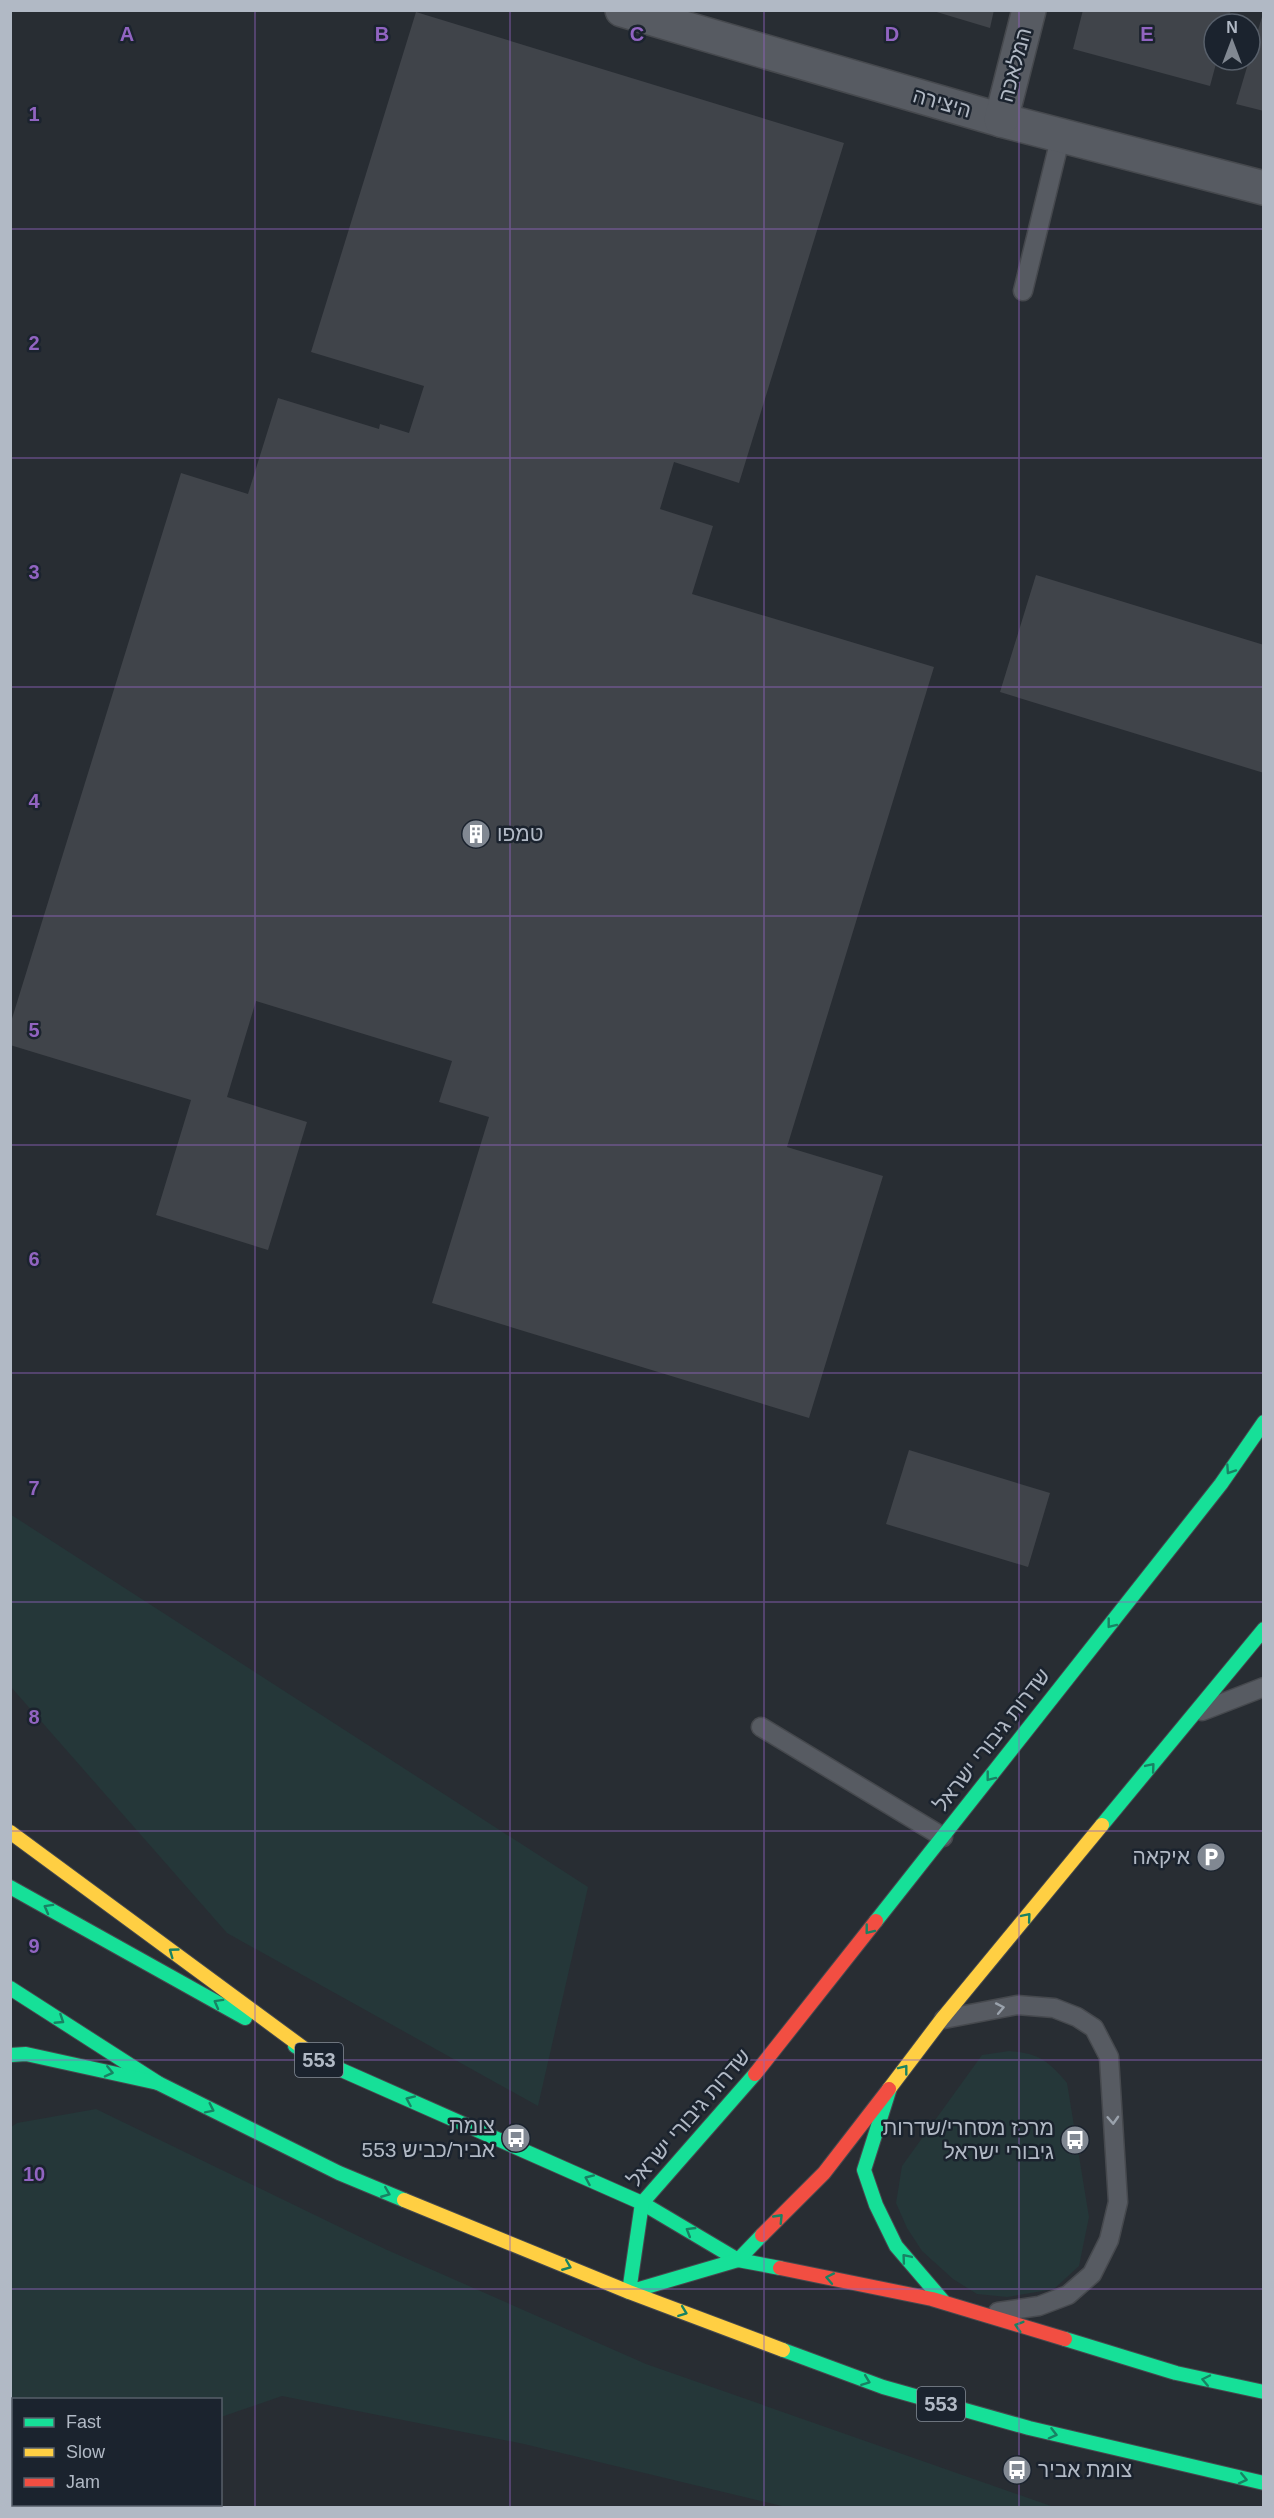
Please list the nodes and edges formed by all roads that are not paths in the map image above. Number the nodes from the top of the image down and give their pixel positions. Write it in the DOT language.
graph roads {
  1 [pos="622,10"];
  2 [pos="1029,10"];
  3 [pos="1001,120"];
  4 [pos="1061,135"];
  5 [pos="1263,188"];
  6 [pos="1023,291"];
  7 [pos="1263,1422"];
  8 [pos="1263,1629"];
  9 [pos="1263,1687"];
  10 [pos="1195,1714"];
  11 [pos="760,1727"];
  12 [pos="10,1832"];
  13 [pos="943,1837"];
  14 [pos="10,1887"];
  15 [pos="10,1988"];
  16 [pos="942,2019"];
  17 [pos="10,2055"];
  18 [pos="321,2061"];
  19 [pos="158,2083"];
  20 [pos="890,2088"];
  21 [pos="642,2203"];
  22 [pos="738,2260"];
  23 [pos="629,2292"];
  24 [pos="944,2302"];
  25 [pos="981,2314"];
  26 [pos="1263,2392"];
  27 [pos="1263,2483"];
  1 -- 3 [label="street, היצירה"];
  2 -- 3 [label="street, המלאכה"];
  3 -- 4 [label="street, היצירה"];
  4 -- 5 [label="street, היצירה"];
  4 -- 6 [label="lane"];
  7 -- 13 [label="main road, שדרות גיבורי ישראל, one-way"];
  8 -- 10 [label="main road"];
  9 -- 10 [label="lane"];
  16 -- 10 [label="main road, one-way"];
  11 -- 13 [label="lane"];
  18 -- 12 [label="main road, one-way"];
  13 -- 21 [label="main road, שדרות גיבורי ישראל, one-way"];
  18 -- 14 [label="main road, 553, one-way"];
  15 -- 19 [label="main road, 553, one-way"];
  20 -- 16 [label="main road, one-way"];
  16 -- 25 [label="lane, one-way"];
  17 -- 19 [label="main road, one-way"];
  21 -- 18 [label="main road, 553, one-way"];
  19 -- 23 [label="main road, 553, one-way"];
  22 -- 20 [label="main road, one-way"];
  24 -- 20 [label="main road, one-way"];
  22 -- 21 [label="main road, 553, one-way"];
  21 -- 23 [label="main road, שדרות גיבורי ישראל"];
  22 -- 23 [label="main road"];
  24 -- 22 [label="main road, 553, one-way"];
  23 -- 27 [label="main road, 553, one-way"];
  24 -- 25 [label="main road, 553"];
  26 -- 25 [label="main road, 553, one-way"];
}
